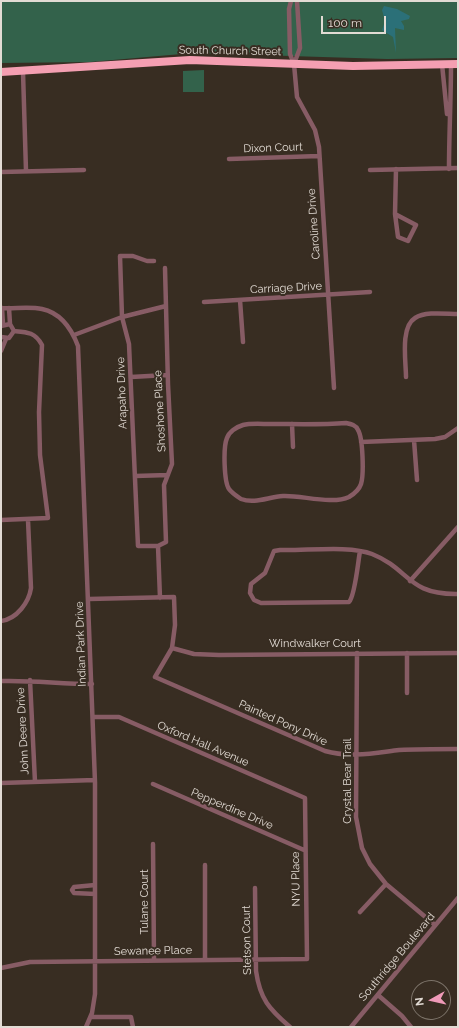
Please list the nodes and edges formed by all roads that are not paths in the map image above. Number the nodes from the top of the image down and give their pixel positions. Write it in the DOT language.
graph roads {
  1 [pos="291,1"];
  2 [pos="297,1"];
  3 [pos="294,64"];
  4 [pos="450,64"];
  5 [pos="1,72"];
  6 [pos="23,72"];
  7 [pos="448,120"];
  8 [pos="319,156"];
  9 [pos="229,159"];
  10 [pos="449,168"];
  11 [pos="458,168"];
  12 [pos="396,169"];
  13 [pos="84,170"];
  14 [pos="370,170"];
  15 [pos="26,171"];
  16 [pos="1,172"];
  17 [pos="395,214"];
  18 [pos="154,261"];
  19 [pos="164,268"];
  20 [pos="370,292"];
  21 [pos="328,295"];
  22 [pos="240,300"];
  23 [pos="204,302"];
  24 [pos="166,306"];
  25 [pos="2,308"];
  26 [pos="9,308"];
  27 [pos="458,314"];
  28 [pos="122,317"];
  29 [pos="10,324"];
  30 [pos="2,325"];
  31 [pos="14,331"];
  32 [pos="74,334"];
  33 [pos="1,337"];
  34 [pos="6,339"];
  35 [pos="243,342"];
  36 [pos="1,351"];
  37 [pos="167,375"];
  38 [pos="131,377"];
  39 [pos="406,377"];
  40 [pos="334,388"];
  41 [pos="292,424"];
  42 [pos="458,428"];
  43 [pos="414,440"];
  44 [pos="361,442"];
  45 [pos="293,447"];
  46 [pos="168,475"];
  47 [pos="135,476"];
  48 [pos="417,480"];
  49 [pos="1,520"];
  50 [pos="28,520"];
  51 [pos="458,528"];
  52 [pos="158,546"];
  53 [pos="360,551"];
  54 [pos="410,581"];
  55 [pos="458,594"];
  56 [pos="160,598"];
  57 [pos="89,599"];
  58 [pos="1,621"];
  59 [pos="172,648"];
  60 [pos="357,653"];
  61 [pos="407,653"];
  62 [pos="458,653"];
  63 [pos="30,680"];
  64 [pos="1,681"];
  65 [pos="92,684"];
  66 [pos="407,693"];
  67 [pos="93,717"];
  68 [pos="458,749"];
  69 [pos="358,755"];
  70 [pos="95,780"];
  71 [pos="35,782"];
  72 [pos="1,783"];
  73 [pos="153,784"];
  74 [pos="305,798"];
  75 [pos="153,844"];
  76 [pos="304,850"];
  77 [pos="204,865"];
  78 [pos="386,884"];
  79 [pos="95,885"];
  80 [pos="255,888"];
  81 [pos="95,894"];
  82 [pos="458,898"];
  83 [pos="360,912"];
  84 [pos="435,925"];
  85 [pos="205,959"];
  86 [pos="306,959"];
  87 [pos="154,960"];
  88 [pos="256,960"];
  89 [pos="95,961"];
  90 [pos="1,968"];
  91 [pos="378,995"];
  92 [pos="91,1017"];
  93 [pos="86,1027"];
  94 [pos="133,1027"];
  95 [pos="290,1027"];
  96 [pos="351,1027"];
  97 [pos="411,1027"];
  1 -- 3 [label="street, Caroline Drive"];
  2 -- 3 [label="street"];
  3 -- 4 [label="highway, South Church Street"];
  3 -- 6 [label="highway, South Church Street"];
  3 -- 8 [label="street, Caroline Drive"];
  4 -- 7 [label="street"];
  4 -- 7 [label="street"];
  5 -- 6 [label="highway, South Church Street"];
  6 -- 15 [label="street"];
  7 -- 10 [label="street"];
  8 -- 9 [label="street, Dixon Court"];
  8 -- 21 [label="street, Caroline Drive"];
  10 -- 11 [label="street"];
  10 -- 12 [label="street"];
  12 -- 14 [label="street"];
  12 -- 17 [label="street"];
  13 -- 15 [label="street"];
  15 -- 16 [label="street"];
  17 -- 17 [label="street"];
  18 -- 28 [label="street, Arapaho Drive"];
  19 -- 24 [label="street, Shoshone Place"];
  20 -- 21 [label="street, Carriage Drive"];
  21 -- 22 [label="street, Carriage Drive"];
  21 -- 40 [label="street, Caroline Drive"];
  22 -- 23 [label="street, Carriage Drive"];
  22 -- 35 [label="street"];
  24 -- 28 [label="street"];
  24 -- 37 [label="street, Shoshone Place"];
  25 -- 26 [label="street, Indian Park Drive"];
  25 -- 30 [label="street, Indian Park Drive"];
  26 -- 29 [label="street"];
  26 -- 32 [label="street, Indian Park Drive"];
  27 -- 39 [label="street"];
  28 -- 32 [label="street"];
  28 -- 38 [label="street, Arapaho Drive"];
  29 -- 30 [label="street"];
  29 -- 31 [label="street"];
  31 -- 34 [label="street"];
  31 -- 50 [label="street"];
  32 -- 57 [label="street, Indian Park Drive"];
  33 -- 34 [label="street"];
  34 -- 36 [label="street"];
  37 -- 38 [label="street"];
  37 -- 46 [label="street, Shoshone Place"];
  38 -- 47 [label="street, Arapaho Drive"];
  41 -- 44 [label="street"];
  41 -- 44 [label="street"];
  41 -- 45 [label="street"];
  42 -- 43 [label="street"];
  43 -- 44 [label="street"];
  43 -- 48 [label="street"];
  46 -- 47 [label="street"];
  46 -- 52 [label="street, Shoshone Place"];
  47 -- 52 [label="street, Arapaho Drive"];
  49 -- 50 [label="street"];
  50 -- 58 [label="street"];
  51 -- 54 [label="street"];
  52 -- 56 [label="street"];
  53 -- 53 [label="street"];
  53 -- 54 [label="street"];
  54 -- 55 [label="street"];
  56 -- 57 [label="street"];
  56 -- 59 [label="street"];
  57 -- 65 [label="street, Indian Park Drive"];
  59 -- 60 [label="street, Windwalker Court"];
  59 -- 69 [label="street, Painted Pony Drive"];
  60 -- 61 [label="street, Windwalker Court"];
  60 -- 69 [label="street, Crystal Bear Trail"];
  61 -- 62 [label="street, Windwalker Court"];
  61 -- 66 [label="street"];
  63 -- 64 [label="street"];
  63 -- 65 [label="street"];
  63 -- 71 [label="street, John Deere Drive"];
  65 -- 67 [label="street, Indian Park Drive"];
  67 -- 70 [label="street, Indian Park Drive"];
  67 -- 74 [label="street, Oxford Hall Avenue"];
  68 -- 69 [label="street, Painted Pony Drive"];
  69 -- 78 [label="street, Crystal Bear Trail"];
  70 -- 71 [label="street"];
  70 -- 79 [label="street, Indian Park Drive"];
  71 -- 72 [label="street"];
  73 -- 76 [label="street, Pepperdine Drive"];
  74 -- 76 [label="street, NYU Place"];
  75 -- 87 [label="street, Tulane Court"];
  76 -- 86 [label="street, NYU Place"];
  77 -- 85 [label="street"];
  78 -- 83 [label="street"];
  78 -- 84 [label="street, Crystal Bear Trail"];
  79 -- 81 [label="street, Indian Park Drive"];
  79 -- 81 [label="street"];
  80 -- 88 [label="street, Stetson Court"];
  81 -- 89 [label="street, Indian Park Drive"];
  82 -- 84 [label="street, Southridge Boulevard"];
  84 -- 91 [label="street, Southridge Boulevard"];
  85 -- 87 [label="street, Sewanee Place"];
  85 -- 88 [label="street, Sewanee Place"];
  86 -- 88 [label="street, Sewanee Place"];
  87 -- 89 [label="street, Sewanee Place"];
  88 -- 95 [label="street, Stetson Court"];
  89 -- 90 [label="street, Sewanee Place"];
  89 -- 92 [label="street, Indian Park Drive"];
  91 -- 96 [label="street, Southridge Boulevard"];
  91 -- 97 [label="street"];
  92 -- 93 [label="street, Indian Park Drive"];
  92 -- 94 [label="street"];
}
